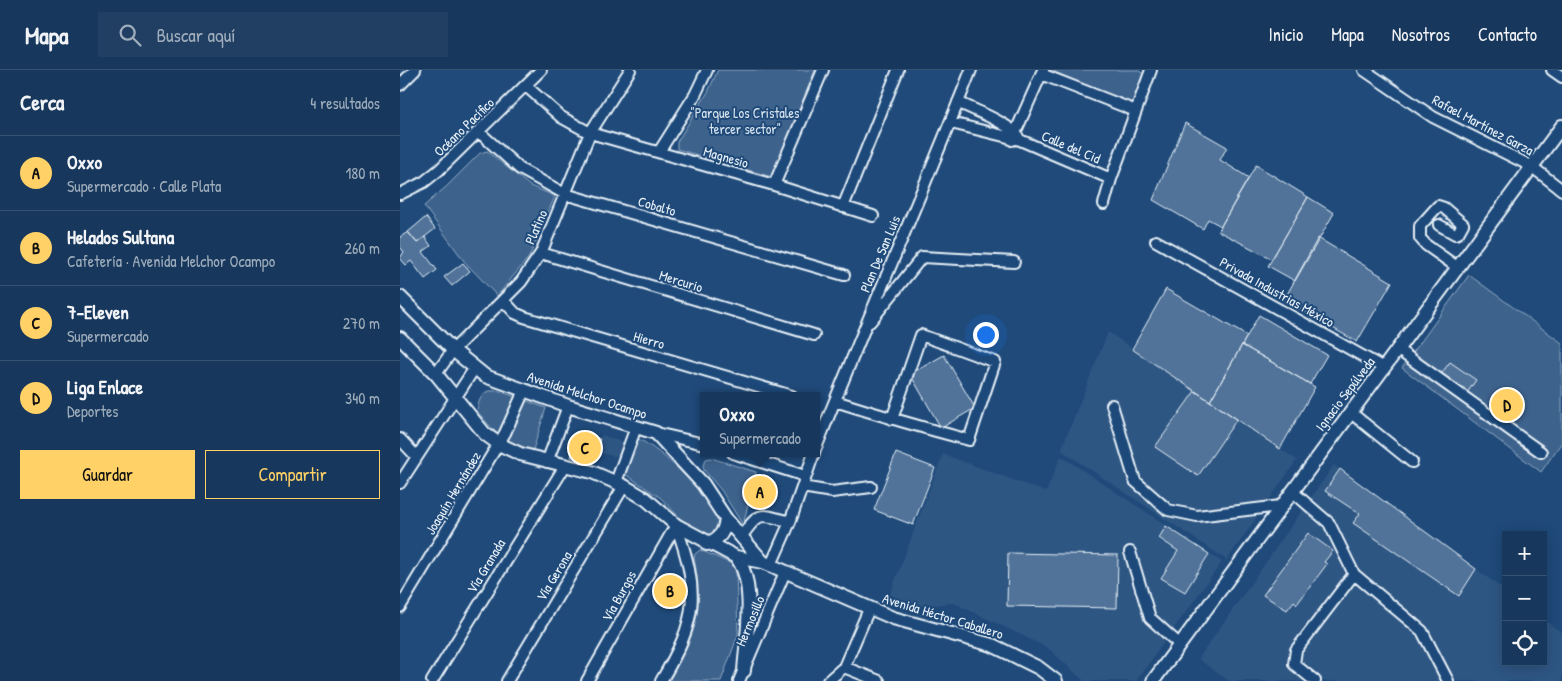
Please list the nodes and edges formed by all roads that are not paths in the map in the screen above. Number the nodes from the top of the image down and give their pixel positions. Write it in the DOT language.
graph roads {
  1 [pos="415,70"];
  2 [pos="541,70"];
  3 [pos="630,70"];
  4 [pos="707,70"];
  5 [pos="823,70"];
  6 [pos="898,70"];
  7 [pos="971,70"];
  8 [pos="1151,70"];
  9 [pos="1364,70"];
  10 [pos="1552,70"];
  11 [pos="1042,72"];
  12 [pos="1562,78"];
  13 [pos="400,85"];
  14 [pos="526,86"];
  15 [pos="958,102"];
  16 [pos="1136,110"];
  17 [pos="951,123"];
  18 [pos="1562,126"];
  19 [pos="479,132"];
  20 [pos="590,134"];
  21 [pos="1015,137"];
  22 [pos="659,152"];
  23 [pos="1531,166"];
  24 [pos="1111,179"];
  25 [pos="774,184"];
  26 [pos="1562,190"];
  27 [pos="400,194"];
  28 [pos="565,194"];
  29 [pos="1104,204"];
  30 [pos="843,208"];
  31 [pos="873,216"];
  32 [pos="1439,225"];
  33 [pos="1156,241"];
  34 [pos="540,253"];
  35 [pos="1014,262"];
  36 [pos="1457,267"];
  37 [pos="844,275"];
  38 [pos="400,297"];
  39 [pos="504,301"];
  40 [pos="864,328"];
  41 [pos="814,335"];
  42 [pos="400,338"];
  43 [pos="1397,349"];
  44 [pos="453,350"];
  45 [pos="1384,368"];
  46 [pos="474,369"];
  47 [pos="436,374"];
  48 [pos="524,390"];
  49 [pos="778,392"];
  50 [pos="455,398"];
  51 [pos="835,401"];
  52 [pos="1112,405"];
  53 [pos="568,406"];
  54 [pos="1350,412"];
  55 [pos="892,419"];
  56 [pos="636,427"];
  57 [pos="656,433"];
  58 [pos="820,438"];
  59 [pos="400,439"];
  60 [pos="700,443"];
  61 [pos="498,444"];
  62 [pos="1541,452"];
  63 [pos="416,456"];
  64 [pos="745,457"];
  65 [pos="812,457"];
  66 [pos="547,462"];
  67 [pos="1412,462"];
  68 [pos="565,466"];
  69 [pos="805,476"];
  70 [pos="400,483"];
  71 [pos="620,484"];
  72 [pos="802,487"];
  73 [pos="871,487"];
  74 [pos="1292,491"];
  75 [pos="1280,506"];
  76 [pos="726,519"];
  77 [pos="790,522"];
  78 [pos="676,525"];
  79 [pos="742,536"];
  80 [pos="707,544"];
  81 [pos="1130,552"];
  82 [pos="736,557"];
  83 [pos="767,564"];
  84 [pos="785,572"];
  85 [pos="1354,574"];
  86 [pos="400,607"];
  87 [pos="868,609"];
  88 [pos="1180,645"];
  89 [pos="844,667"];
  90 [pos="742,676"];
  91 [pos="432,681"];
  92 [pos="507,681"];
  93 [pos="587,681"];
  94 [pos="662,681"];
  95 [pos="828,681"];
  96 [pos="879,681"];
  97 [pos="1056,681"];
  98 [pos="1153,681"];
  99 [pos="1315,681"];
  100 [pos="1448,681"];
  1 -- 13 [label="street"];
  2 -- 14 [label="street, Océano Pacífico"];
  3 -- 20 [label="street, Platino"];
  4 -- 22 [label="street"];
  5 -- 25 [label="street"];
  6 -- 30 [label="street"];
  7 -- 15 [label="street, Plan De San Luis"];
  8 -- 16 [label="street"];
  9 -- 23 [label="street, Rafael Martínez Garza"];
  10 -- 12 [label="street"];
  11 -- 16 [label="street"];
  11 -- 21 [label="street"];
  14 -- 19 [label="street, Océano Pacífico"];
  14 -- 20 [label="street, Magnesio"];
  15 -- 17 [label="street, Plan De San Luis"];
  15 -- 21 [label="street, Calle del Cid"];
  16 -- 24 [label="street"];
  17 -- 21 [label="street, Calle del Cid"];
  17 -- 40 [label="street, Plan De San Luis"];
  18 -- 23 [label="main road, Ignacio Sepúlveda"];
  19 -- 27 [label="street, Océano Pacífico"];
  19 -- 28 [label="street, Cobalto"];
  20 -- 22 [label="street, Magnesio"];
  20 -- 28 [label="street, Platino"];
  21 -- 24 [label="street, Calle del Cid"];
  22 -- 25 [label="street, Magnesio"];
  23 -- 26 [label="street, Rafael Martínez Garza"];
  23 -- 36 [label="main road, Ignacio Sepúlveda"];
  24 -- 29 [label="street"];
  25 -- 30 [label="street, Magnesio"];
  28 -- 34 [label="street, Platino"];
  28 -- 37 [label="street, Cobalto"];
  30 -- 31 [label="street, Magnesio"];
  32 -- 36 [label="street"];
  33 -- 45 [label="street, Privada Industrias México"];
  34 -- 39 [label="street, Platino"];
  34 -- 41 [label="street, Mercurio"];
  35 -- 40 [label="street"];
  36 -- 43 [label="main road, Ignacio Sepúlveda"];
  38 -- 44 [label="main road, Avenida Melchor Ocampo"];
  39 -- 44 [label="street, Platino"];
  39 -- 49 [label="street, Hierro"];
  40 -- 51 [label="street, Plan De San Luis"];
  42 -- 47 [label="main road"];
  43 -- 45 [label="main road, Ignacio Sepúlveda"];
  43 -- 62 [label="street"];
  44 -- 46 [label="main road, Avenida Melchor Ocampo"];
  44 -- 47 [label="street, Platino"];
  45 -- 54 [label="main road, Ignacio Sepúlveda"];
  46 -- 48 [label="main road, Avenida Melchor Ocampo"];
  46 -- 50 [label="street"];
  47 -- 50 [label="main road"];
  48 -- 53 [label="main road, Avenida Melchor Ocampo"];
  48 -- 61 [label="street, Joaquín Hernández"];
  50 -- 61 [label="main road"];
  50 -- 63 [label="street"];
  51 -- 55 [label="street"];
  51 -- 58 [label="street, Plan De San Luis"];
  52 -- 75 [label="street"];
  53 -- 56 [label="main road, Avenida Melchor Ocampo"];
  53 -- 66 [label="street"];
  54 -- 67 [label="street"];
  54 -- 74 [label="main road, Ignacio Sepúlveda"];
  55 -- 55 [label="street"];
  56 -- 57 [label="main road, Avenida Melchor Ocampo"];
  56 -- 71 [label="street, Vía Gerona"];
  57 -- 60 [label="street"];
  57 -- 76 [label="main road, Avenida Melchor Ocampo"];
  59 -- 63 [label="street"];
  61 -- 66 [label="main road"];
  61 -- 86 [label="street, Joaquín Hernández"];
  63 -- 70 [label="street"];
  64 -- 69 [label="street"];
  65 -- 69 [label="street"];
  66 -- 68 [label="main road"];
  68 -- 71 [label="main road"];
  68 -- 91 [label="street, Vía Granada"];
  69 -- 72 [label="street"];
  71 -- 78 [label="main road"];
  71 -- 92 [label="street, Vía Gerona"];
  72 -- 73 [label="street"];
  72 -- 77 [label="street"];
  74 -- 75 [label="main road, Ignacio Sepúlveda"];
  74 -- 85 [label="street"];
  75 -- 88 [label="main road, Ignacio Sepúlveda"];
  76 -- 79 [label="main road, Avenida Melchor Ocampo"];
  76 -- 80 [label="main road"];
  77 -- 79 [label="street"];
  77 -- 83 [label="street"];
  78 -- 80 [label="main road"];
  78 -- 93 [label="street, Vía Burgos"];
  78 -- 94 [label="street"];
  79 -- 83 [label="main road, Avenida Melchor Ocampo"];
  80 -- 82 [label="main road"];
  81 -- 88 [label="street"];
  82 -- 83 [label="main road"];
  82 -- 90 [label="main road"];
  83 -- 84 [label="main road, Avenida Héctor Caballero"];
  84 -- 87 [label="main road, Avenida Héctor Caballero"];
  84 -- 90 [label="street, Hermosillo"];
  85 -- 99 [label="street"];
  85 -- 100 [label="street"];
  87 -- 89 [label="street"];
  87 -- 97 [label="main road, Avenida Héctor Caballero"];
  88 -- 98 [label="main road, Ignacio Sepúlveda"];
  89 -- 95 [label="street"];
  89 -- 96 [label="street"];
}
